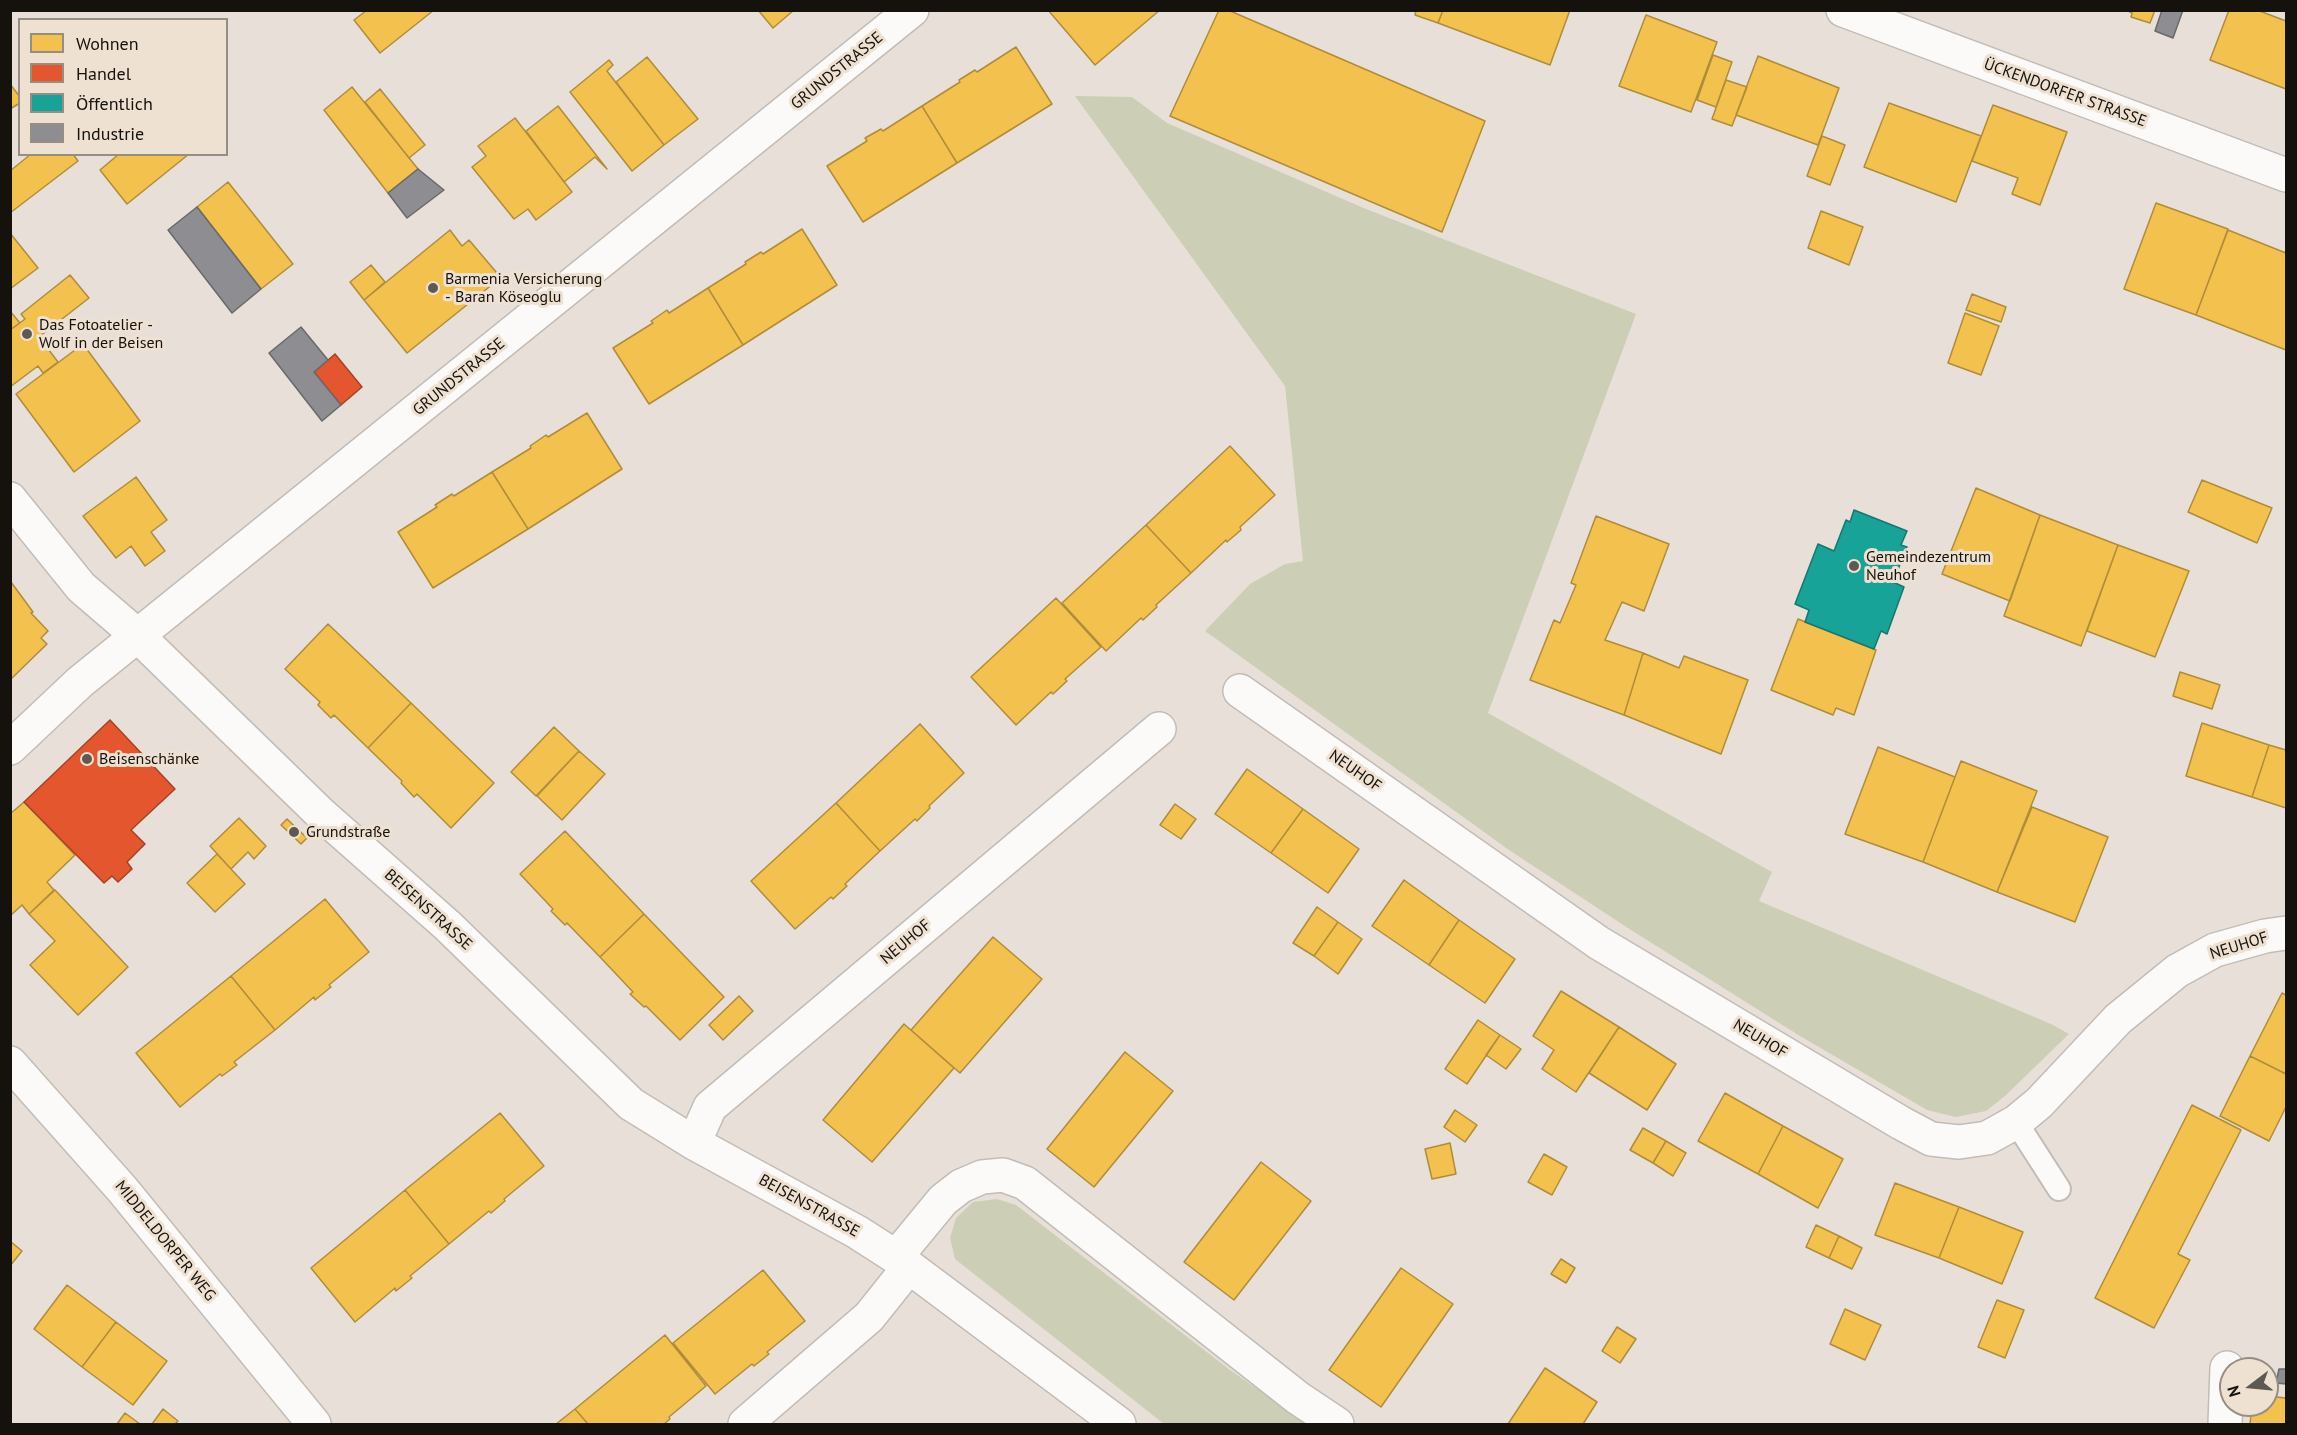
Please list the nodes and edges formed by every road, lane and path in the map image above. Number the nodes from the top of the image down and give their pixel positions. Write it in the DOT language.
graph roads {
  1 [pos="912,10"];
  2 [pos="1843,10"];
  3 [pos="2286,175"];
  4 [pos="10,499"];
  5 [pos="138,636"];
  6 [pos="1240,691"];
  7 [pos="1160,729"];
  8 [pos="10,748"];
  9 [pos="2286,933"];
  10 [pos="10,1063"];
  11 [pos="2016,1122"];
  12 [pos="694,1143"];
  13 [pos="2059,1189"];
  14 [pos="902,1262"];
  15 [pos="314,1425"];
  16 [pos="746,1425"];
  17 [pos="1119,1425"];
  18 [pos="1337,1425"];
  1 -- 5 [label="street, GRUNDSTRASSE"];
  2 -- 3 [label="street, ÜCKENDORFER STRASSE"];
  4 -- 5 [label="street, BEISENSTRASSE"];
  5 -- 8 [label="street, GRUNDSTRASSE"];
  5 -- 12 [label="street, BEISENSTRASSE"];
  6 -- 11 [label="street, NEUHOF"];
  7 -- 12 [label="street, NEUHOF"];
  9 -- 11 [label="street, NEUHOF"];
  10 -- 15 [label="street, MIDDELDORPER WEG"];
  11 -- 13 [label="lane"];
  12 -- 14 [label="street, BEISENSTRASSE"];
  14 -- 16 [label="street"];
  14 -- 17 [label="street, BEISENSTRASSE"];
  14 -- 18 [label="street"];
}
